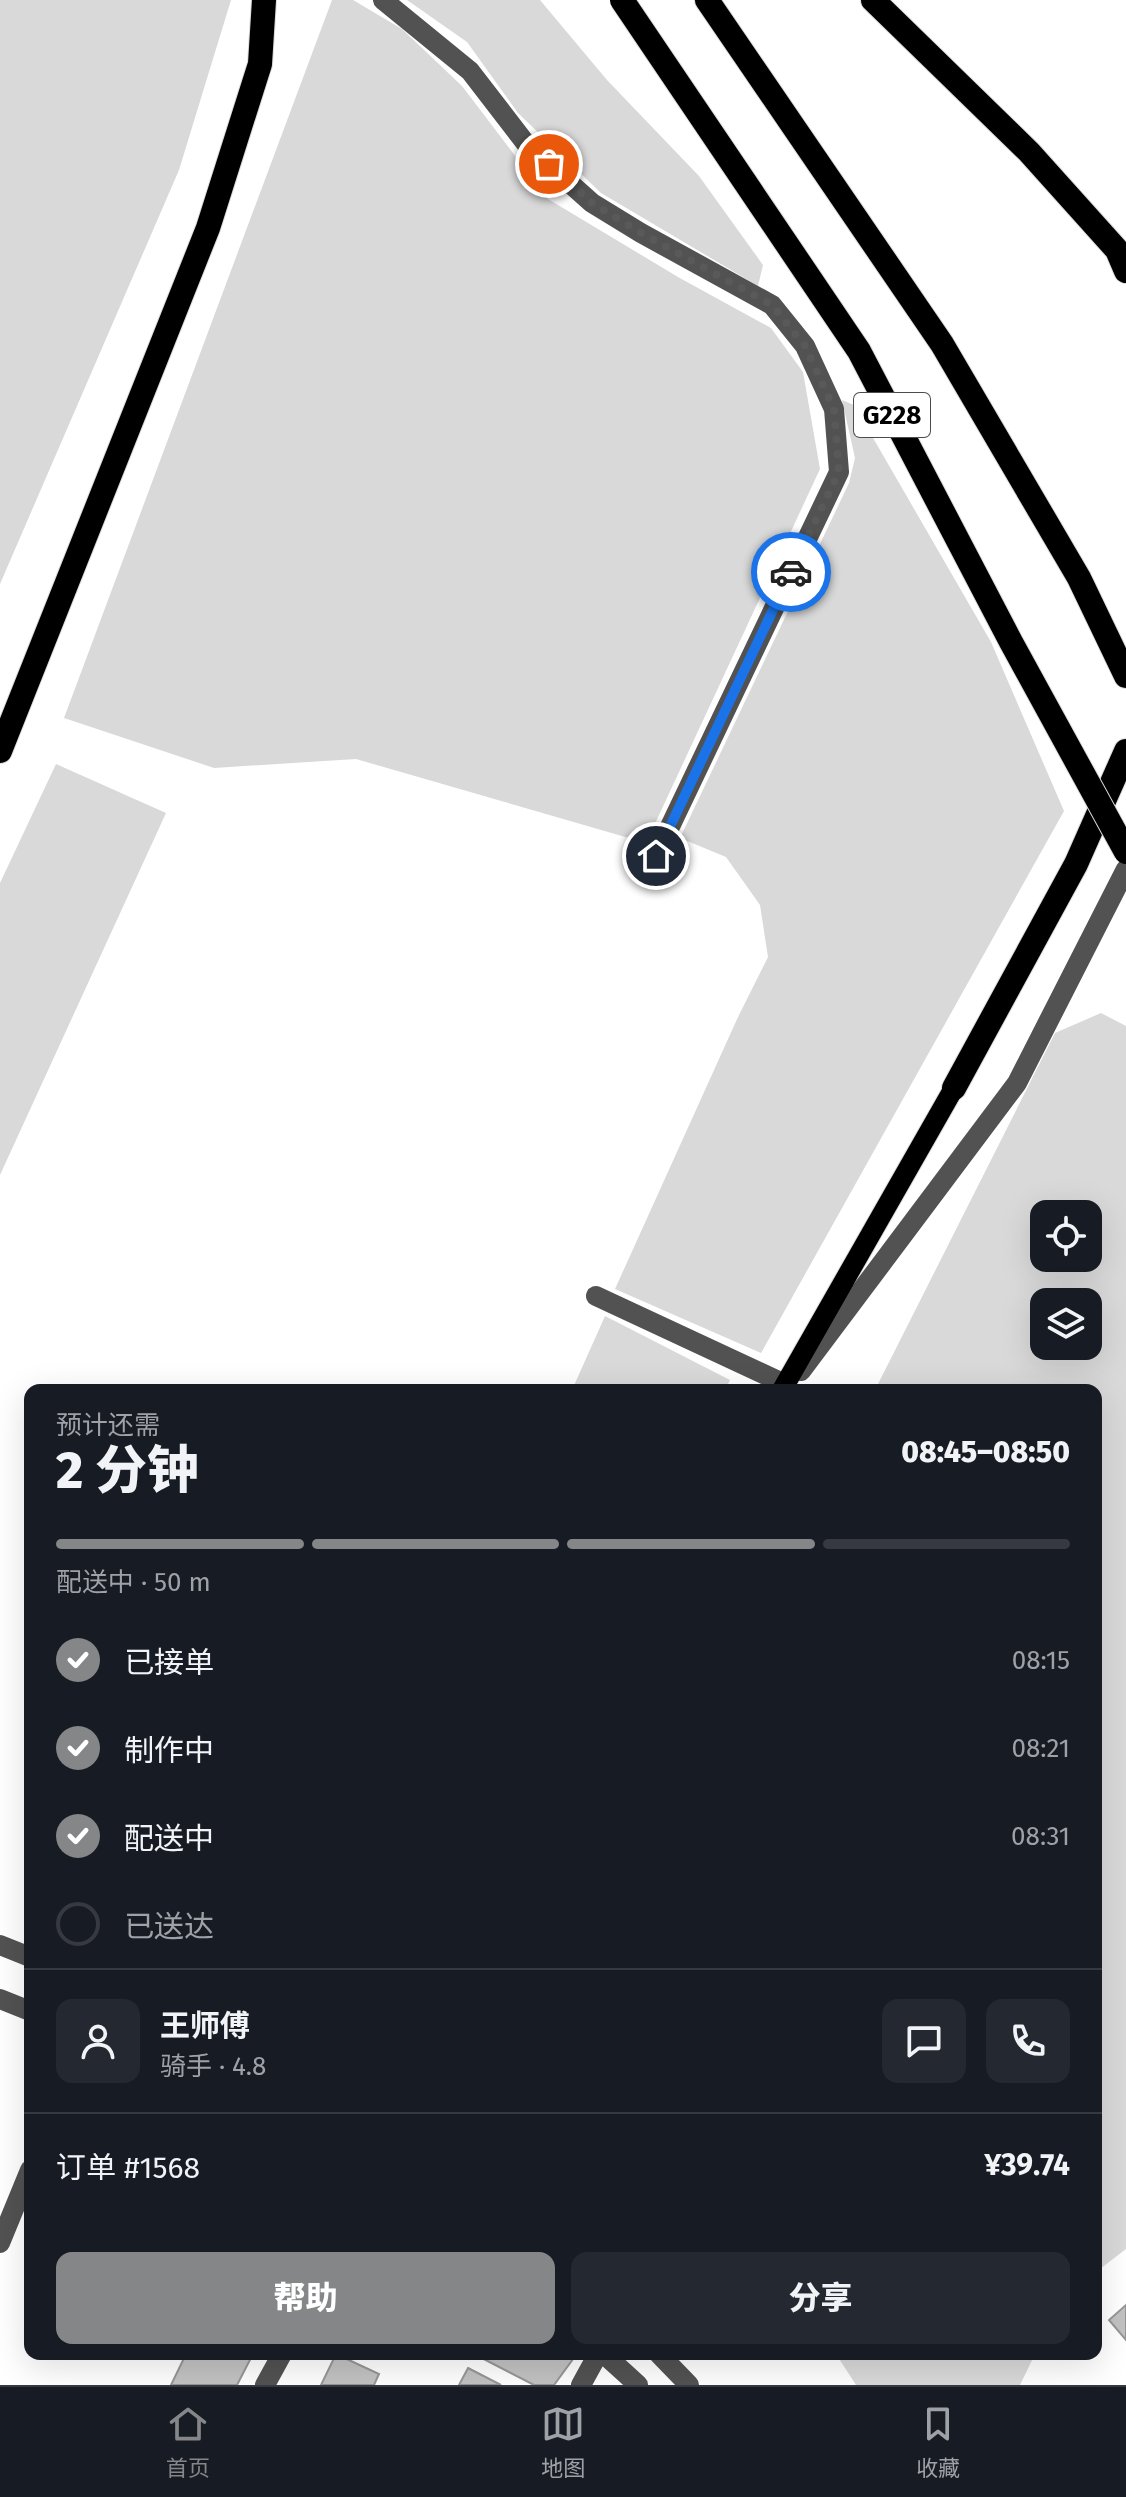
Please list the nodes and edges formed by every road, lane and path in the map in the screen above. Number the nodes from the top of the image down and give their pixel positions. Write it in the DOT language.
graph roads {
  1 [pos="264,0"];
  2 [pos="383,0"];
  3 [pos="622,0"];
  4 [pos="707,0"];
  5 [pos="873,0"];
  6 [pos="1126,271"];
  7 [pos="1126,676"];
  8 [pos="0,751"];
  9 [pos="1126,751"];
  10 [pos="1126,852"];
  11 [pos="656,856"];
  12 [pos="1126,869"];
  13 [pos="954,1088"];
  14 [pos="596,1296"];
  15 [pos="776,1384"];
  16 [pos="786,1384"];
  17 [pos="787,1384"];
  18 [pos="0,1945"];
  19 [pos="24,1955"];
  20 [pos="0,1999"];
  21 [pos="24,2009"];
  22 [pos="24,2185"];
  23 [pos="0,2243"];
  24 [pos="279,2360"];
  25 [pos="595,2360"];
  26 [pos="611,2360"];
  27 [pos="665,2360"];
  28 [pos="265,2385"];
  29 [pos="581,2385"];
  30 [pos="638,2385"];
  31 [pos="689,2385"];
  1 -- 8 [label="highway"];
  2 -- 11 [label="street"];
  3 -- 10 [label="highway, G228, bridge"];
  4 -- 7 [label="highway, G228"];
  5 -- 6 [label="highway"];
  9 -- 13 [label="highway"];
  12 -- 17 [label="street"];
  13 -- 16 [label="main road"];
  14 -- 15 [label="street"];
  18 -- 19 [label="street"];
  20 -- 21 [label="street"];
  22 -- 23 [label="street"];
  24 -- 28 [label="street"];
  25 -- 29 [label="street"];
  26 -- 30 [label="street"];
  27 -- 31 [label="street"];
}
